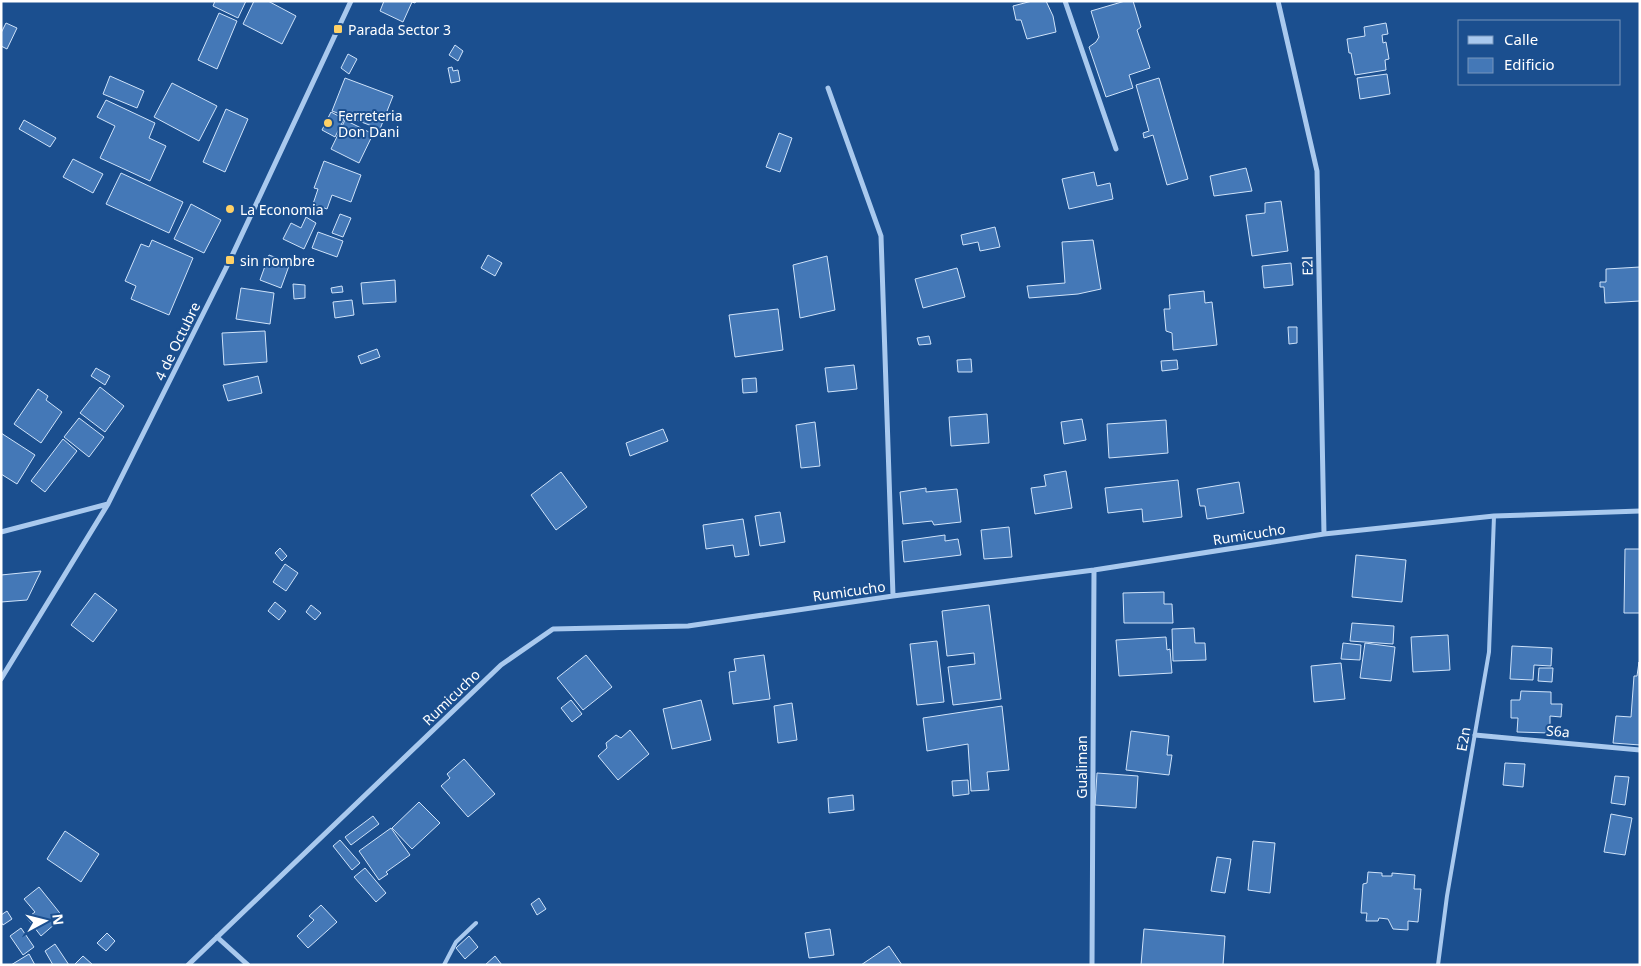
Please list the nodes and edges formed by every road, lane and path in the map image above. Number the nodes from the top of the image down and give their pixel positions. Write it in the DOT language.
graph roads {
  1 [pos="351,1"];
  2 [pos="1065,1"];
  3 [pos="1278,1"];
  4 [pos="828,88"];
  5 [pos="1116,149"];
  6 [pos="108,504"];
  7 [pos="1640,511"];
  8 [pos="1494,516"];
  9 [pos="1,532"];
  10 [pos="1324,534"];
  11 [pos="1094,570"];
  12 [pos="893,596"];
  13 [pos="1,679"];
  14 [pos="1475,734"];
  15 [pos="1640,750"];
  16 [pos="476,923"];
  17 [pos="217,937"];
  18 [pos="188,965"];
  19 [pos="248,965"];
  20 [pos="444,965"];
  21 [pos="1092,965"];
  22 [pos="1438,965"];
  1 -- 6 [label="street, 4 de Octubre"];
  2 -- 5 [label="street"];
  3 -- 10 [label="street, E2l"];
  4 -- 12 [label="street"];
  6 -- 9 [label="street"];
  6 -- 13 [label="street, 4 de Octubre"];
  7 -- 8 [label="street, Rumicucho"];
  8 -- 10 [label="street, Rumicucho"];
  8 -- 14 [label="lane, E2n"];
  10 -- 11 [label="street, Rumicucho"];
  11 -- 12 [label="street, Rumicucho"];
  11 -- 21 [label="street, Gualiman"];
  12 -- 17 [label="street, Rumicucho"];
  14 -- 15 [label="street, S6a"];
  14 -- 22 [label="lane, E2n"];
  16 -- 20 [label="lane"];
  17 -- 18 [label="street, Rumicucho"];
  17 -- 19 [label="street"];
}
